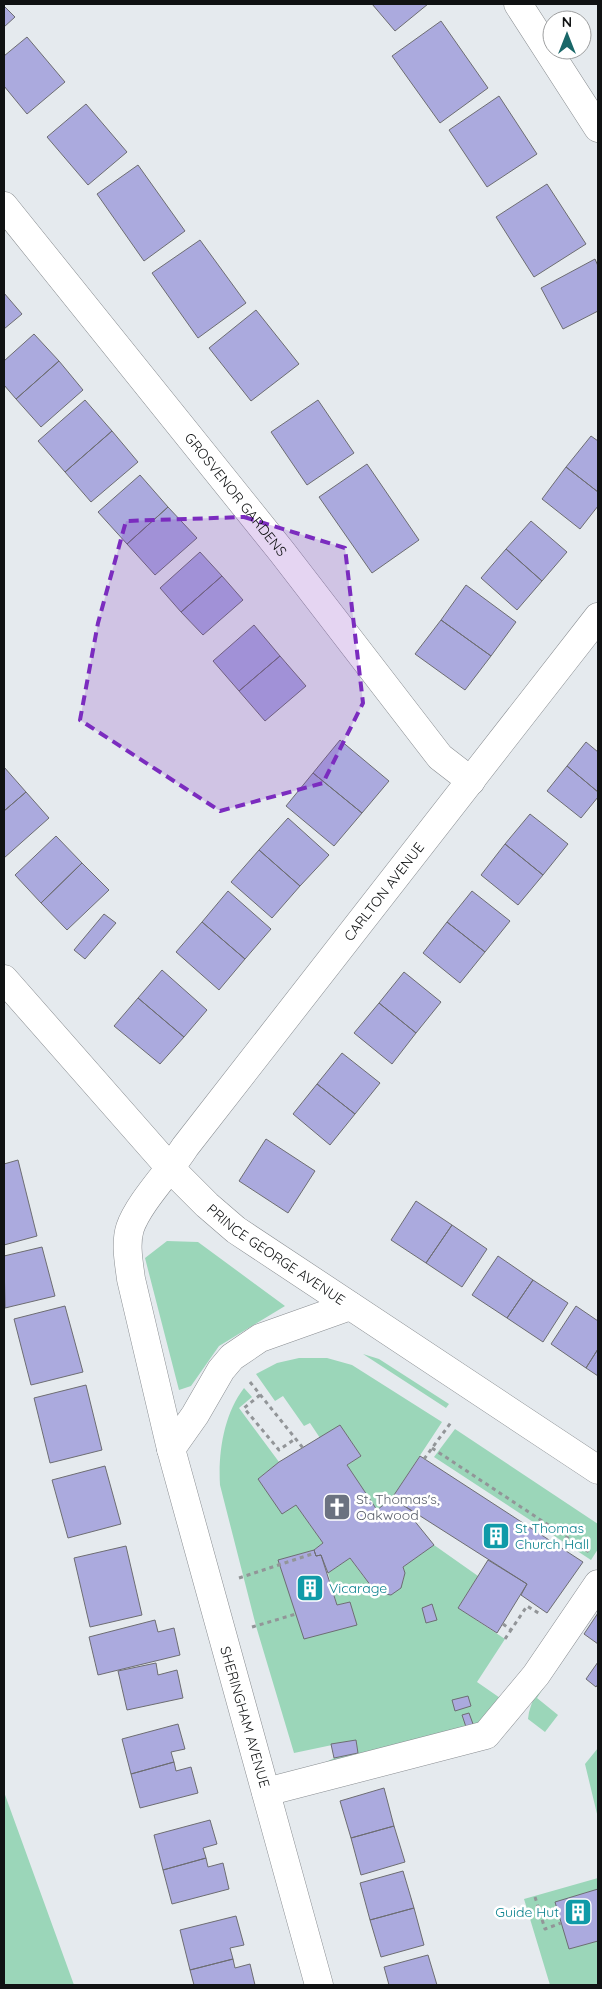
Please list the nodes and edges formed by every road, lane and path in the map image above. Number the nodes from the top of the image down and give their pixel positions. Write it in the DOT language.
graph roads {
  1 [pos="518,4"];
  2 [pos="598,128"];
  3 [pos="4,206"];
  4 [pos="598,617"];
  5 [pos="471,781"];
  6 [pos="4,979"];
  7 [pos="172,1169"];
  8 [pos="350,1306"];
  9 [pos="245,1376"];
  10 [pos="260,1395"];
  11 [pos="452,1421"];
  12 [pos="295,1439"];
  13 [pos="303,1448"];
  14 [pos="432,1448"];
  15 [pos="172,1449"];
  16 [pos="424,1459"];
  17 [pos="598,1470"];
  18 [pos="315,1553"];
  19 [pos="598,1558"];
  20 [pos="236,1578"];
  21 [pos="598,1584"];
  22 [pos="527,1606"];
  23 [pos="296,1614"];
  24 [pos="503,1624"];
  25 [pos="244,1630"];
  26 [pos="511,1630"];
  27 [pos="505,1639"];
  28 [pos="266,1792"];
  29 [pos="535,1897"];
  30 [pos="561,1923"];
  31 [pos="320,1985"];
  1 -- 2 [label="street"];
  3 -- 5 [label="street, GROSVENOR GARDENS"];
  4 -- 5 [label="street, CARLTON AVENUE"];
  5 -- 7 [label="street, CARLTON AVENUE"];
  6 -- 7 [label="street, PRINCE GEORGE AVENUE"];
  7 -- 8 [label="street, PRINCE GEORGE AVENUE"];
  7 -- 15 [label="street, SHERINGHAM AVENUE"];
  8 -- 15 [label="street"];
  8 -- 17 [label="street, PRINCE GEORGE AVENUE"];
  9 -- 10 [label="path"];
  10 -- 12 [label="path"];
  10 -- 12 [label="path"];
  11 -- 14 [label="path"];
  12 -- 13 [label="path"];
  14 -- 16 [label="path"];
  14 -- 19 [label="path"];
  15 -- 28 [label="street, SHERINGHAM AVENUE"];
  18 -- 20 [label="path"];
  21 -- 28 [label="street"];
  22 -- 26 [label="path"];
  23 -- 25 [label="path"];
  24 -- 26 [label="path"];
  26 -- 27 [label="path"];
  28 -- 31 [label="street, SHERINGHAM AVENUE"];
  29 -- 30 [label="path"];
}
